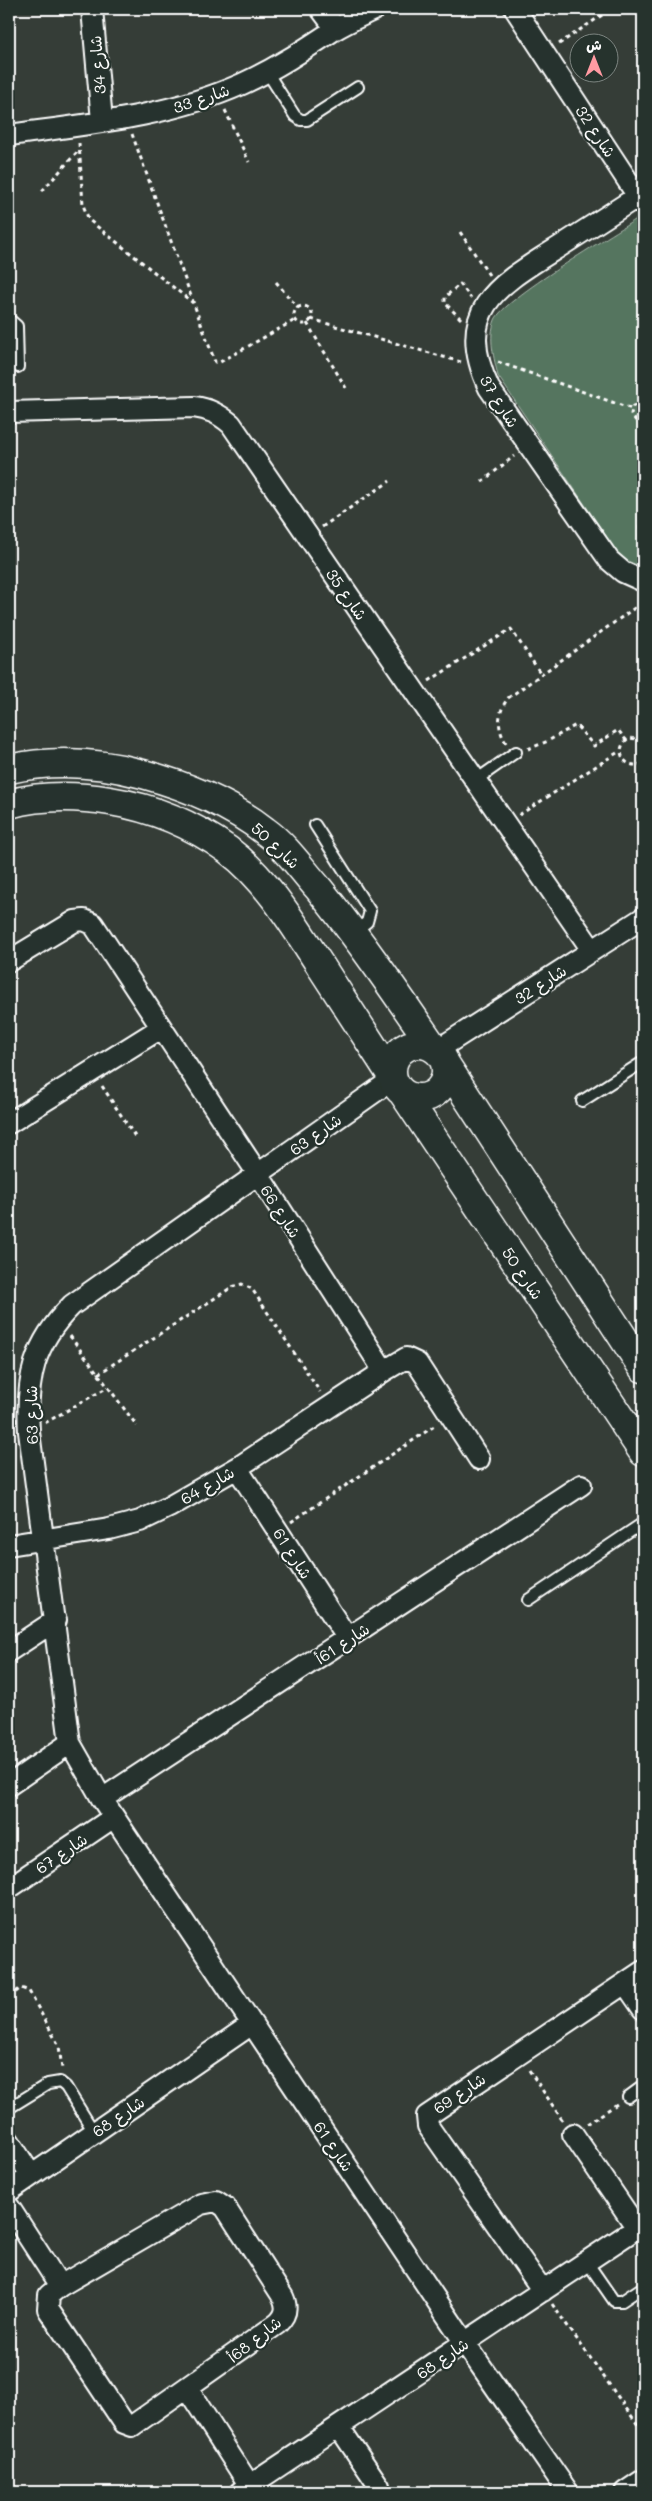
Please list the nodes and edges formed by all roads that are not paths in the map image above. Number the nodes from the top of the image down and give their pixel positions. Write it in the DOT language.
graph roads {
  1 [pos="92,9"];
  2 [pos="321,9"];
  3 [pos="374,9"];
  4 [pos="515,9"];
  5 [pos="336,29"];
  6 [pos="267,72"];
  7 [pos="358,87"];
  8 [pos="102,122"];
  9 [pos="9,135"];
  10 [pos="642,199"];
  11 [pos="9,319"];
  12 [pos="18,367"];
  13 [pos="9,412"];
  14 [pos="641,581"];
  15 [pos="516,752"];
  16 [pos="9,769"];
  17 [pos="476,780"];
  18 [pos="9,804"];
  19 [pos="315,825"];
  20 [pos="643,918"];
  21 [pos="354,933"];
  22 [pos="592,950"];
  23 [pos="9,961"];
  24 [pos="161,1028"];
  25 [pos="439,1055"];
  26 [pos="643,1062"];
  27 [pos="396,1083"];
  28 [pos="582,1101"];
  29 [pos="9,1123"];
  30 [pos="258,1174"];
  31 [pos="643,1368"];
  32 [pos="384,1372"];
  33 [pos="642,1448"];
  34 [pos="479,1459"];
  35 [pos="237,1468"];
  36 [pos="581,1485"];
  37 [pos="643,1523"];
  38 [pos="44,1539"];
  39 [pos="9,1545"];
  40 [pos="528,1600"];
  41 [pos="56,1620"];
  42 [pos="348,1639"];
  43 [pos="9,1651"];
  44 [pos="70,1743"];
  45 [pos="9,1785"];
  46 [pos="102,1799"];
  47 [pos="114,1817"];
  48 [pos="9,1888"];
  49 [pos="643,1971"];
  50 [pos="625,1983"];
  51 [pos="643,2009"];
  52 [pos="252,2024"];
  53 [pos="643,2086"];
  54 [pos="628,2097"];
  55 [pos="9,2108"];
  56 [pos="94,2132"];
  57 [pos="572,2134"];
  58 [pos="9,2141"];
  59 [pos="31,2175"];
  60 [pos="9,2191"];
  61 [pos="9,2207"];
  62 [pos="641,2230"];
  63 [pos="587,2262"];
  64 [pos="60,2286"];
  65 [pos="643,2287"];
  66 [pos="543,2291"];
  67 [pos="465,2343"];
  68 [pos="187,2388"];
  69 [pos="339,2427"];
  70 [pos="643,2480"];
  71 [pos="245,2489"];
  72 [pos="380,2492"];
  73 [pos="568,2492"];
  74 [pos="625,2492"];
  1 -- 8 [label="street, شارع 34"];
  2 -- 5 [label="street"];
  3 -- 5 [label="street, شارع 33"];
  4 -- 10 [label="street, شارع 32"];
  5 -- 6 [label="street, شارع 33"];
  6 -- 7 [label="lane"];
  6 -- 8 [label="street, شارع 33"];
  8 -- 9 [label="street, شارع 33"];
  10 -- 14 [label="street, شارع 37"];
  11 -- 12 [label="lane"];
  13 -- 17 [label="street, شارع 35"];
  15 -- 17 [label="lane"];
  16 -- 21 [label="street, شارع 50"];
  17 -- 22 [label="street, شارع 35"];
  18 -- 27 [label="street, شارع 50"];
  19 -- 21 [label="lane"];
  20 -- 22 [label="street, شارع 32"];
  21 -- 25 [label="street, شارع 50"];
  22 -- 25 [label="street, شارع 32"];
  23 -- 24 [label="street, شارع 66"];
  24 -- 29 [label="street"];
  24 -- 30 [label="street, شارع 66"];
  25 -- 27 [label="street"];
  25 -- 27 [label="street"];
  25 -- 31 [label="street, شارع 50"];
  26 -- 28 [label="lane"];
  27 -- 30 [label="street, شارع 63"];
  27 -- 33 [label="street, شارع 50"];
  30 -- 32 [label="street, شارع 66"];
  30 -- 38 [label="street, شارع 63"];
  32 -- 34 [label="street"];
  32 -- 35 [label="street, شارع 64"];
  35 -- 38 [label="street, شارع 64"];
  35 -- 42 [label="street, شارع 61"];
  36 -- 42 [label="street, شارع 61أ"];
  37 -- 40 [label="lane"];
  38 -- 39 [label="street, شارع 64"];
  38 -- 41 [label="street, شارع 63"];
  41 -- 43 [label="street"];
  41 -- 44 [label="street, شارع 63"];
  42 -- 46 [label="street, شارع 61أ"];
  44 -- 45 [label="street"];
  44 -- 46 [label="street, شارع 63"];
  46 -- 47 [label="street, شارع 61"];
  47 -- 48 [label="street, شارع 67"];
  47 -- 52 [label="street, شارع 61"];
  49 -- 50 [label="street, شارع 69"];
  50 -- 51 [label="street"];
  50 -- 66 [label="street, شارع 69"];
  52 -- 56 [label="street, شارع 68"];
  52 -- 67 [label="street, شارع 61"];
  53 -- 54 [label="lane"];
  55 -- 56 [label="lane"];
  56 -- 59 [label="street, شارع 68"];
  57 -- 62 [label="street"];
  58 -- 59 [label="street"];
  59 -- 60 [label="street, شارع 68"];
  61 -- 64 [label="street"];
  62 -- 63 [label="street, شارع 68"];
  63 -- 65 [label="lane"];
  63 -- 66 [label="street, شارع 68"];
  64 -- 68 [label="street, شارع 68أ"];
  64 -- 68 [label="street, شارع 68أ"];
  66 -- 67 [label="street, شارع 68"];
  67 -- 69 [label="street, شارع 68"];
  67 -- 73 [label="street, شارع 61"];
  68 -- 71 [label="street"];
  69 -- 71 [label="street, شارع 68"];
  69 -- 72 [label="street"];
  70 -- 74 [label="street"];
}
